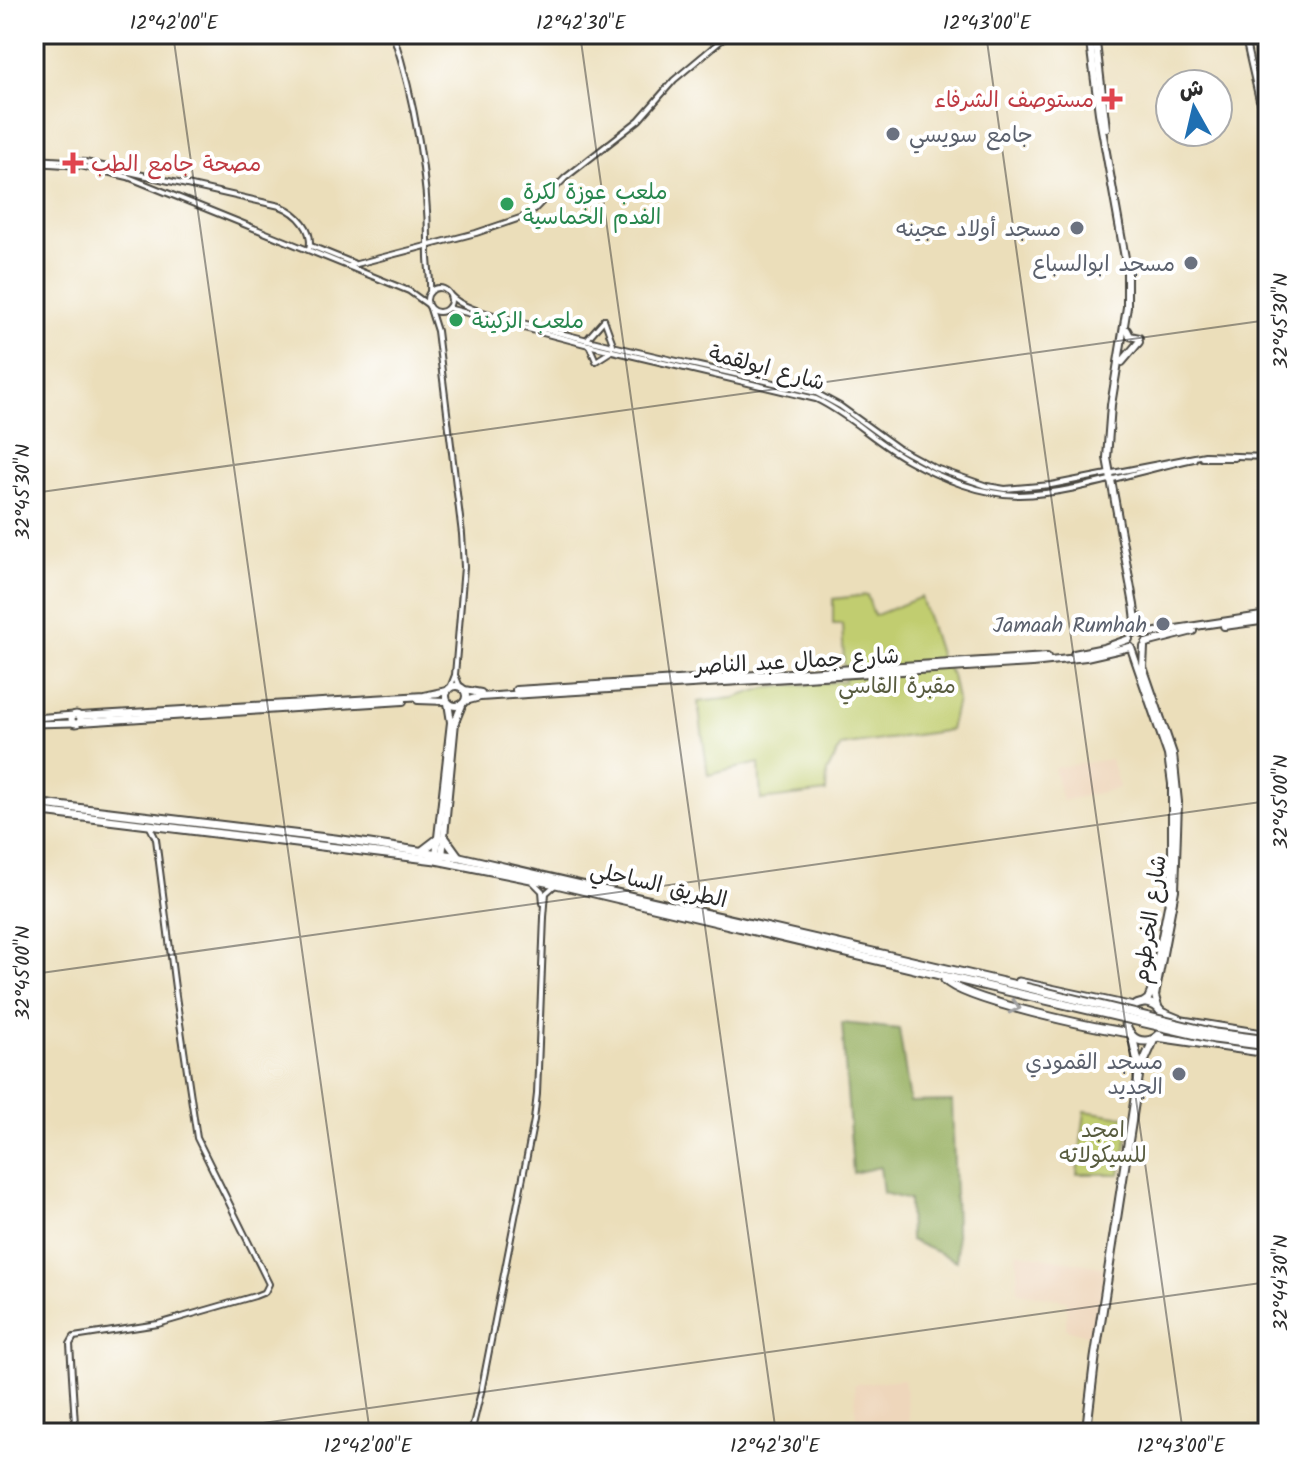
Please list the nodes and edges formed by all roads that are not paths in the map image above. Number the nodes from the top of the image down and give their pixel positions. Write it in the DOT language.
graph roads {
  1 [pos="393,34"];
  2 [pos="729,34"];
  3 [pos="1092,34"];
  4 [pos="1244,34"];
  5 [pos="1109,87"];
  6 [pos="1088,91"];
  7 [pos="1100,100"];
  8 [pos="1268,118"];
  9 [pos="34,161"];
  10 [pos="128,174"];
  11 [pos="428,245"];
  12 [pos="310,248"];
  13 [pos="352,265"];
  14 [pos="430,271"];
  15 [pos="442,288"];
  16 [pos="409,291"];
  17 [pos="429,292"];
  18 [pos="450,295"];
  19 [pos="429,306"];
  20 [pos="447,309"];
  21 [pos="1127,330"];
  22 [pos="437,331"];
  23 [pos="587,342"];
  24 [pos="614,348"];
  25 [pos="1122,362"];
  26 [pos="1268,458"];
  27 [pos="1111,476"];
  28 [pos="1268,618"];
  29 [pos="1143,634"];
  30 [pos="1131,642"];
  31 [pos="1145,645"];
  32 [pos="455,675"];
  33 [pos="462,689"];
  34 [pos="448,690"];
  35 [pos="447,702"];
  36 [pos="463,703"];
  37 [pos="77,719"];
  38 [pos="34,721"];
  39 [pos="34,803"];
  40 [pos="34,811"];
  41 [pos="144,824"];
  42 [pos="170,827"];
  43 [pos="442,838"];
  44 [pos="156,839"];
  45 [pos="422,851"];
  46 [pos="439,857"];
  47 [pos="460,857"];
  48 [pos="528,879"];
  49 [pos="556,884"];
  50 [pos="630,898"];
  51 [pos="544,917"];
  52 [pos="944,978"];
  53 [pos="989,979"];
  54 [pos="1024,991"];
  55 [pos="1137,1006"];
  56 [pos="1160,1011"];
  57 [pos="1131,1034"];
  58 [pos="1155,1038"];
  59 [pos="1268,1038"];
  60 [pos="1268,1046"];
  61 [pos="1268,1053"];
  62 [pos="1139,1073"];
  63 [pos="81,1433"];
  64 [pos="94,1433"];
  65 [pos="135,1433"];
  66 [pos="471,1433"];
  67 [pos="1084,1433"];
  1 -- 11 [label="street"];
  2 -- 11 [label="street"];
  3 -- 7 [label="main road"];
  4 -- 8 [label="street"];
  5 -- 7 [label="main road"];
  6 -- 7 [label="main road"];
  7 -- 21 [label="main road"];
  7 -- 27 [label="main road"];
  9 -- 10 [label="street"];
  10 -- 12 [label="street"];
  10 -- 12 [label="street"];
  11 -- 13 [label="street"];
  11 -- 14 [label="street"];
  12 -- 13 [label="street"];
  13 -- 16 [label="street"];
  14 -- 15 [label="street"];
  14 -- 17 [label="street"];
  15 -- 17 [label="street"];
  15 -- 18 [label="street"];
  16 -- 17 [label="street"];
  16 -- 19 [label="street"];
  17 -- 19 [label="street"];
  18 -- 20 [label="street"];
  18 -- 23 [label="street, شارع ابولقمة"];
  19 -- 20 [label="street"];
  19 -- 22 [label="street"];
  20 -- 22 [label="street"];
  20 -- 23 [label="street, شارع ابولقمة"];
  21 -- 25 [label="main road"];
  21 -- 25 [label="main road"];
  22 -- 32 [label="street"];
  23 -- 24 [label="street, شارع ابولقمة"];
  23 -- 24 [label="street"];
  23 -- 24 [label="street"];
  24 -- 27 [label="street, شارع ابولقمة"];
  25 -- 27 [label="main road"];
  26 -- 27 [label="street, شارع ابولقمة"];
  27 -- 29 [label="main road, شارع الخرطوم"];
  27 -- 30 [label="main road, شارع الخرطوم"];
  28 -- 29 [label="main road"];
  28 -- 31 [label="main road"];
  29 -- 30 [label="main road"];
  29 -- 31 [label="main road, شارع الخرطوم"];
  30 -- 31 [label="main road"];
  30 -- 33 [label="main road, شارع جمال عبد الناصر"];
  30 -- 36 [label="main road, شارع جمال عبد الناصر"];
  30 -- 55 [label="main road, شارع الخرطوم"];
  31 -- 56 [label="main road, شارع الخرطوم"];
  32 -- 33 [label="street"];
  32 -- 34 [label="street"];
  33 -- 34 [label="main road, شارع جمال عبد الناصر"];
  33 -- 36 [label="main road"];
  34 -- 35 [label="main road"];
  34 -- 37 [label="main road"];
  35 -- 36 [label="main road, شارع جمال عبد الناصر"];
  35 -- 37 [label="main road"];
  35 -- 43 [label="main road"];
  36 -- 43 [label="main road"];
  37 -- 38 [label="main road"];
  39 -- 45 [label="highway, الطريق الساحلي"];
  40 -- 41 [label="highway, الطريق الساحلي"];
  41 -- 42 [label="highway, الطريق الساحلي"];
  41 -- 44 [label="street"];
  42 -- 44 [label="street"];
  42 -- 46 [label="highway, الطريق الساحلي"];
  43 -- 45 [label="highway"];
  43 -- 46 [label="main road"];
  43 -- 47 [label="highway"];
  44 -- 63 [label="street"];
  45 -- 46 [label="highway, الطريق الساحلي"];
  46 -- 47 [label="highway, الطريق الساحلي"];
  46 -- 48 [label="highway, الطريق الساحلي"];
  47 -- 50 [label="highway, الطريق الساحلي"];
  48 -- 49 [label="highway, الطريق الساحلي"];
  48 -- 51 [label="street"];
  49 -- 50 [label="highway, الطريق الساحلي"];
  49 -- 51 [label="street"];
  50 -- 52 [label="highway, الطريق الساحلي"];
  50 -- 53 [label="highway, الطريق الساحلي"];
  51 -- 66 [label="street"];
  52 -- 54 [label="highway, الطريق الساحلي"];
  52 -- 57 [label="highway, one-way"];
  53 -- 54 [label="highway, الطريق الساحلي"];
  53 -- 55 [label="highway"];
  54 -- 59 [label="highway, الطريق الساحلي, bridge"];
  54 -- 60 [label="highway, الطريق الساحلي, bridge"];
  55 -- 56 [label="highway"];
  55 -- 57 [label="highway"];
  56 -- 58 [label="highway"];
  56 -- 59 [label="highway"];
  57 -- 58 [label="highway"];
  57 -- 62 [label="highway"];
  58 -- 61 [label="highway"];
  58 -- 62 [label="highway"];
  62 -- 67 [label="highway"];
  64 -- 65 [label="street"];
}
